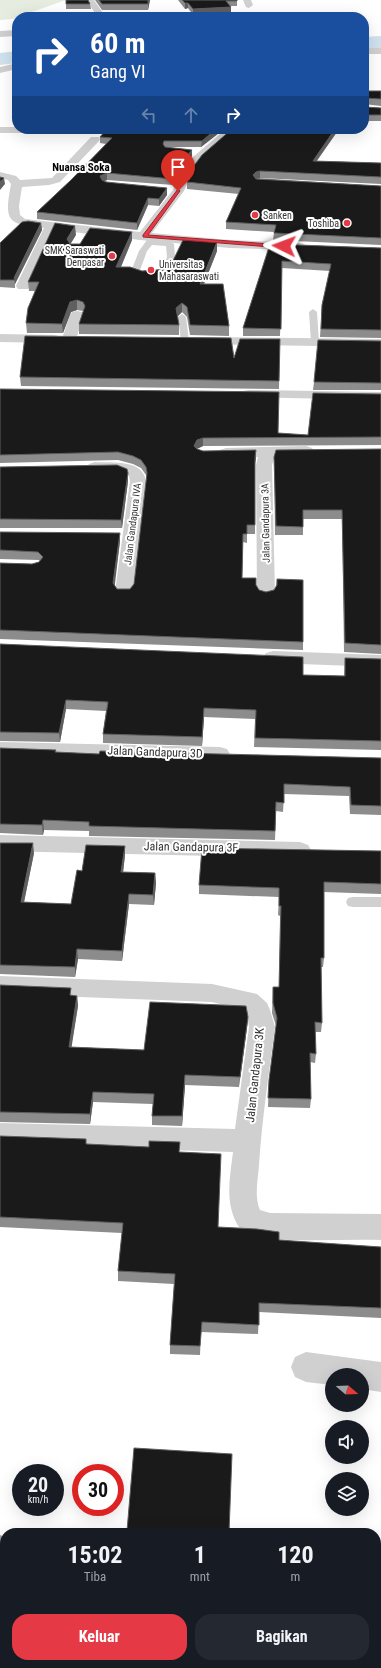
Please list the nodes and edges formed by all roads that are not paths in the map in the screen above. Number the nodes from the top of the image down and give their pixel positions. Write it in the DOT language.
graph roads {
  1 [pos="90,0"];
  2 [pos="99,12"];
  3 [pos="12,29"];
  4 [pos="0,30"];
  5 [pos="12,33"];
  6 [pos="0,34"];
  7 [pos="381,50"];
  8 [pos="369,51"];
  9 [pos="12,67"];
  10 [pos="0,70"];
  11 [pos="0,130"];
  12 [pos="12,130"];
  13 [pos="226,134"];
  14 [pos="95,139"];
  15 [pos="190,151"];
  16 [pos="203,152"];
  17 [pos="0,175"];
  18 [pos="17,184"];
  19 [pos="162,189"];
  20 [pos="178,191"];
  21 [pos="15,218"];
  22 [pos="0,220"];
  23 [pos="51,227"];
  24 [pos="86,231"];
  25 [pos="144,236"];
  26 [pos="159,240"];
  27 [pos="79,243"];
  28 [pos="315,248"];
  29 [pos="23,286"];
  30 [pos="313,312"];
  31 [pos="77,315"];
  32 [pos="182,317"];
  33 [pos="0,338"];
  34 [pos="69,339"];
  35 [pos="84,340"];
  36 [pos="170,341"];
  37 [pos="185,341"];
  38 [pos="315,342"];
  39 [pos="381,343"];
  40 [pos="234,394"];
  41 [pos="381,396"];
  42 [pos="323,451"];
  43 [pos="210,453"];
  44 [pos="270,453"];
  45 [pos="82,467"];
  46 [pos="124,592"];
  47 [pos="266,594"];
  48 [pos="255,656"];
  49 [pos="381,661"];
  50 [pos="0,748"];
  51 [pos="242,755"];
  52 [pos="0,843"];
  53 [pos="318,851"];
  54 [pos="353,902"];
  55 [pos="381,902"];
  56 [pos="0,985"];
  57 [pos="0,1134"];
  58 [pos="247,1141"];
  59 [pos="381,1227"];
  60 [pos="306,1368"];
  61 [pos="381,1377"];
  1 -- 2 [label="street"];
  3 -- 4 [label="street"];
  5 -- 6 [label="street"];
  7 -- 8 [label="street"];
  9 -- 10 [label="street"];
  11 -- 12 [label="street"];
  13 -- 16 [label="street"];
  14 -- 18 [label="street"];
  15 -- 16 [label="street"];
  16 -- 20 [label="street"];
  17 -- 18 [label="street"];
  18 -- 21 [label="street"];
  19 -- 20 [label="street"];
  20 -- 25 [label="street"];
  21 -- 22 [label="street"];
  21 -- 23 [label="street"];
  23 -- 24 [label="street"];
  23 -- 29 [label="street"];
  24 -- 25 [label="street"];
  24 -- 27 [label="street"];
  25 -- 26 [label="street"];
  26 -- 26 [label="lane"];
  26 -- 28 [label="street"];
  30 -- 38 [label="lane"];
  31 -- 34 [label="street"];
  32 -- 37 [label="lane"];
  33 -- 34 [label="street"];
  34 -- 35 [label="street"];
  36 -- 37 [label="street"];
  37 -- 38 [label="street"];
  38 -- 39 [label="street"];
  40 -- 41 [label="street"];
  42 -- 44 [label="street"];
  43 -- 44 [label="street"];
  44 -- 47 [label="street, Jalan Gandapura 3A"];
  45 -- 46 [label="street, Jalan Gandapura IVA"];
  48 -- 49 [label="street"];
  50 -- 51 [label="street, Jalan Gandapura 3D"];
  52 -- 53 [label="street, Jalan Gandapura 3F"];
  54 -- 55 [label="lane"];
  56 -- 58 [label="street, Jalan Gandapura 3K"];
  57 -- 58 [label="street"];
  58 -- 59 [label="street, Jalan Gandapura 3K"];
  60 -- 61 [label="street"];
}
